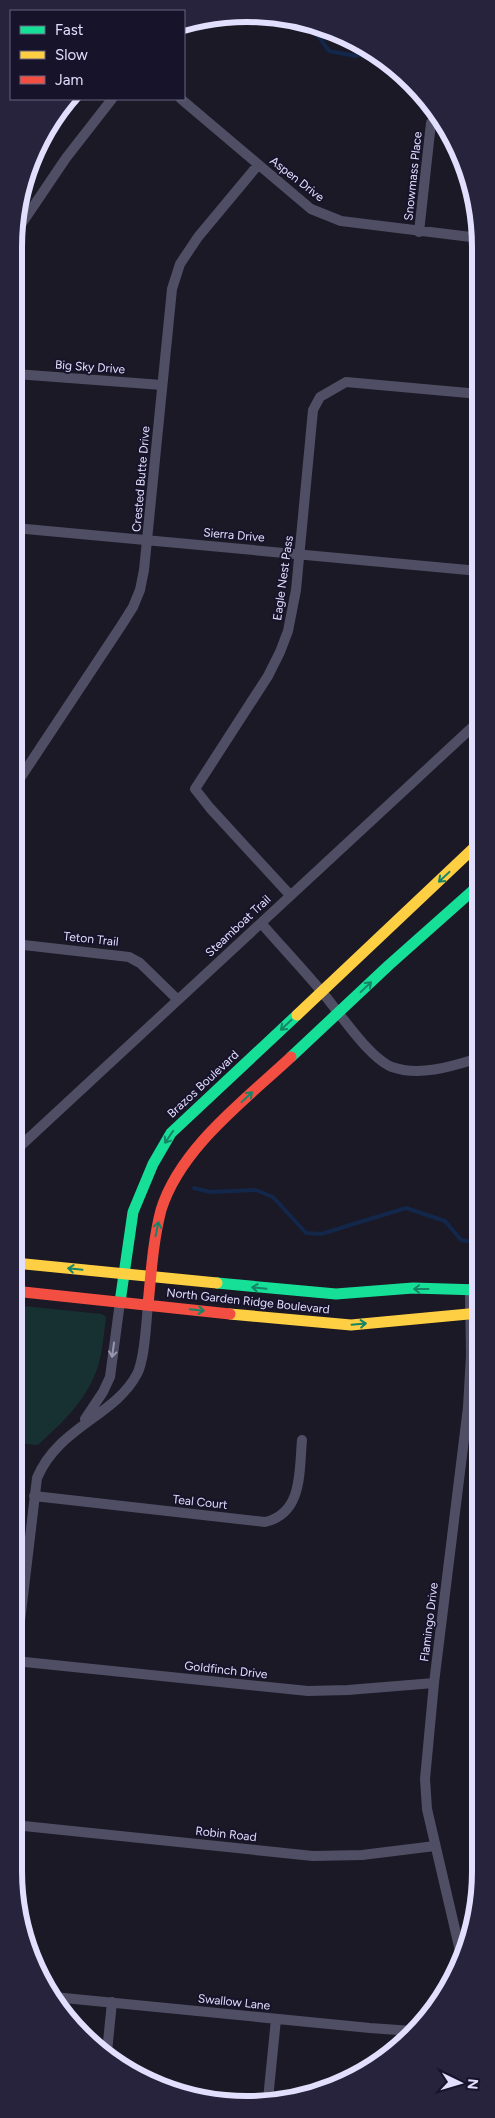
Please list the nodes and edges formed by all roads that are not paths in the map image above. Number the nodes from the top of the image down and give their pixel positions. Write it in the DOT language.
graph roads {
  1 [pos="111,100"];
  2 [pos="182,100"];
  3 [pos="431,122"];
  4 [pos="258,165"];
  5 [pos="24,220"];
  6 [pos="419,232"];
  7 [pos="472,237"];
  8 [pos="22,374"];
  9 [pos="162,385"];
  10 [pos="472,393"];
  11 [pos="22,529"];
  12 [pos="148,540"];
  13 [pos="300,554"];
  14 [pos="472,570"];
  15 [pos="472,727"];
  16 [pos="22,775"];
  17 [pos="472,851"];
  18 [pos="472,891"];
  19 [pos="290,895"];
  20 [pos="261,923"];
  21 [pos="22,945"];
  22 [pos="322,992"];
  23 [pos="178,999"];
  24 [pos="339,1012"];
  25 [pos="472,1060"];
  26 [pos="22,1144"];
  27 [pos="22,1264"];
  28 [pos="124,1274"];
  29 [pos="151,1277"];
  30 [pos="472,1289"];
  31 [pos="22,1292"];
  32 [pos="120,1302"];
  33 [pos="148,1305"];
  34 [pos="472,1313"];
  35 [pos="472,1341"];
  36 [pos="82,1424"];
  37 [pos="465,1433"];
  38 [pos="472,1434"];
  39 [pos="302,1440"];
  40 [pos="34,1496"];
  41 [pos="22,1600"];
  42 [pos="22,1662"];
  43 [pos="434,1683"];
  44 [pos="22,1826"];
  45 [pos="435,1846"];
  46 [pos="459,1947"];
  47 [pos="61,1998"];
  48 [pos="112,2002"];
  49 [pos="276,2019"];
  50 [pos="406,2031"];
  51 [pos="108,2046"];
  52 [pos="268,2095"];
  1 -- 5 [label="street"];
  2 -- 4 [label="street, Aspen Drive"];
  3 -- 6 [label="street, Snowmass Place"];
  4 -- 6 [label="street, Aspen Drive"];
  4 -- 9 [label="street, Crested Butte Drive"];
  6 -- 7 [label="street, Aspen Drive"];
  8 -- 9 [label="street, Big Sky Drive"];
  9 -- 12 [label="street, Crested Butte Drive"];
  10 -- 13 [label="street, Eagle Nest Pass"];
  11 -- 12 [label="street, Sierra Drive"];
  12 -- 13 [label="street, Sierra Drive"];
  12 -- 16 [label="street, Crested Butte Drive"];
  13 -- 14 [label="street, Sierra Drive"];
  13 -- 19 [label="street, Eagle Nest Pass"];
  15 -- 19 [label="street, Steamboat Trail"];
  17 -- 22 [label="main road, Brazos Boulevard, one-way"];
  24 -- 18 [label="main road, Brazos Boulevard, one-way"];
  19 -- 20 [label="street, Steamboat Trail"];
  20 -- 22 [label="street"];
  20 -- 23 [label="street, Steamboat Trail"];
  21 -- 23 [label="street, Teton Trail"];
  22 -- 24 [label="street"];
  22 -- 28 [label="main road, Brazos Boulevard, one-way"];
  23 -- 26 [label="street, Steamboat Trail"];
  24 -- 25 [label="street"];
  29 -- 24 [label="main road, Brazos Boulevard, one-way"];
  28 -- 27 [label="main road, North Garden Ridge Boulevard, one-way"];
  28 -- 29 [label="main road, North Garden Ridge Boulevard"];
  28 -- 32 [label="main road, Brazos Boulevard"];
  30 -- 29 [label="main road, North Garden Ridge Boulevard, one-way"];
  29 -- 33 [label="main road, Brazos Boulevard"];
  31 -- 32 [label="main road, North Garden Ridge Boulevard"];
  32 -- 33 [label="main road, North Garden Ridge Boulevard"];
  32 -- 36 [label="street, Brazos Boulevard, one-way"];
  33 -- 34 [label="main road, North Garden Ridge Boulevard, one-way"];
  33 -- 36 [label="street, Brazos Boulevard"];
  35 -- 37 [label="street, Flamingo Drive"];
  36 -- 40 [label="street, Brazos Boulevard"];
  37 -- 38 [label="street"];
  37 -- 43 [label="street, Flamingo Drive"];
  39 -- 40 [label="street, Teal Court"];
  40 -- 41 [label="street, Brazos Boulevard"];
  42 -- 43 [label="street, Goldfinch Drive"];
  43 -- 45 [label="street, Flamingo Drive"];
  44 -- 45 [label="street, Robin Road"];
  45 -- 46 [label="street, Flamingo Drive"];
  47 -- 48 [label="street, Swallow Lane"];
  48 -- 49 [label="street, Swallow Lane"];
  48 -- 51 [label="street"];
  49 -- 50 [label="street, Swallow Lane"];
  49 -- 52 [label="street"];
}
